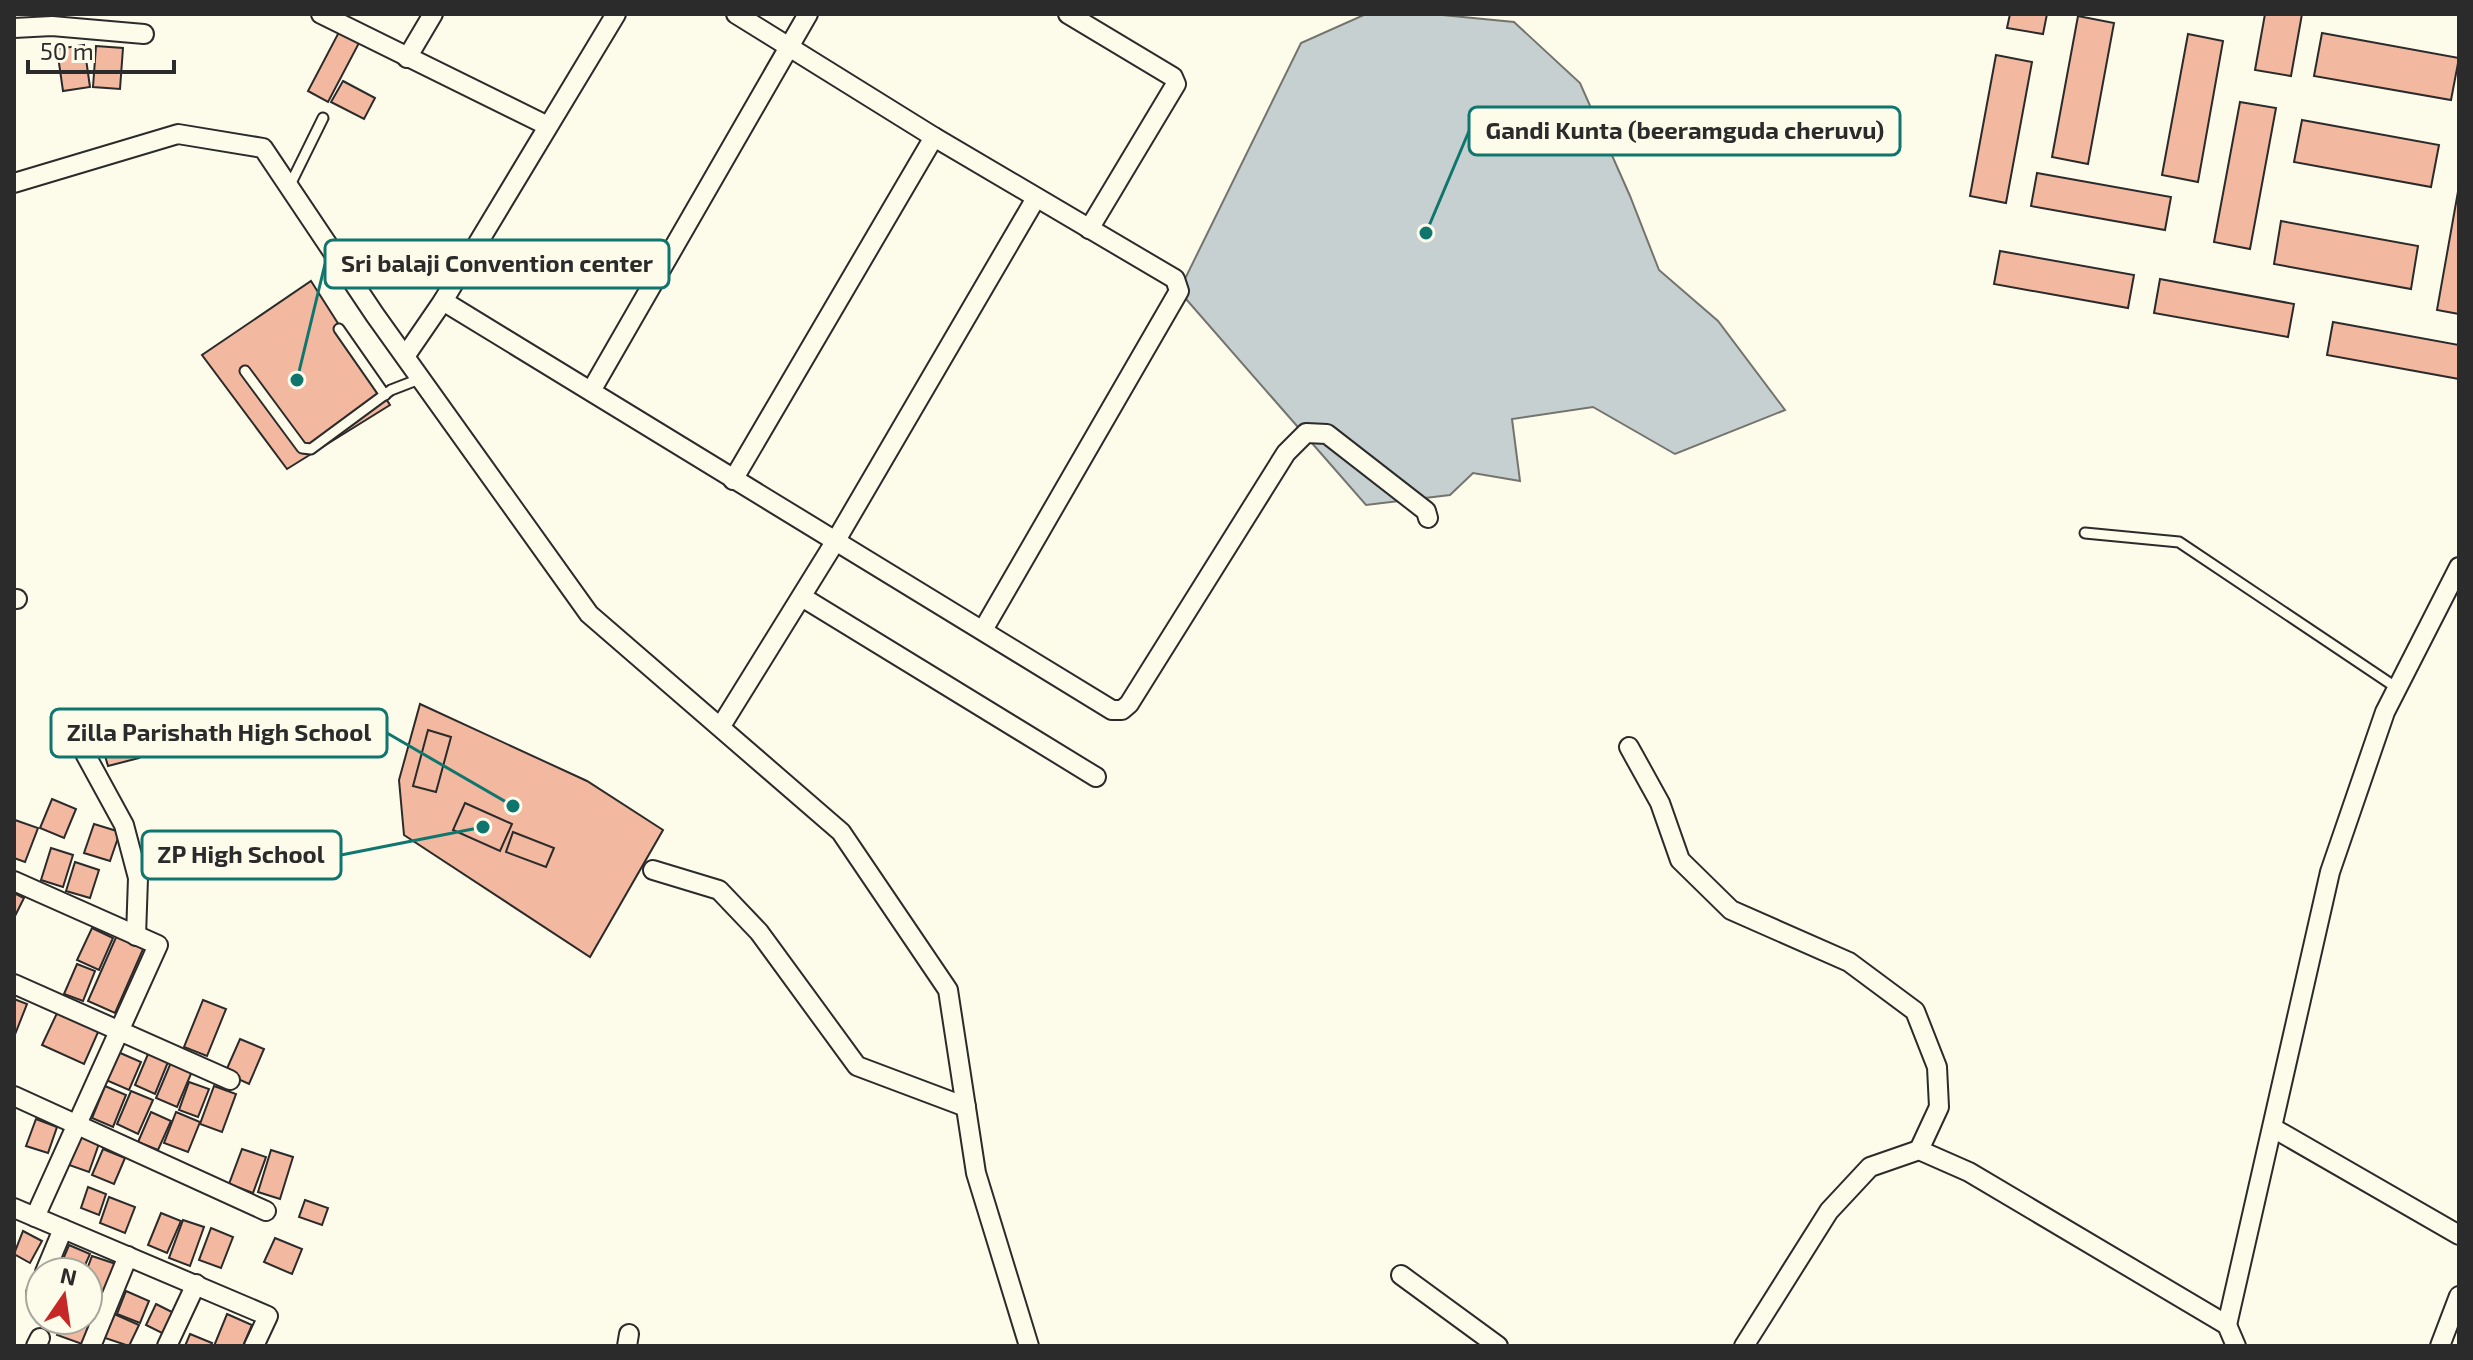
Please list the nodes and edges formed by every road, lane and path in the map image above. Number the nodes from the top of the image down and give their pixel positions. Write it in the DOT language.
graph roads {
  1 [pos="321,14"];
  2 [pos="433,14"];
  3 [pos="616,14"];
  4 [pos="736,14"];
  5 [pos="808,14"];
  6 [pos="1068,14"];
  7 [pos="52,20"];
  8 [pos="14,28"];
  9 [pos="144,34"];
  10 [pos="789,47"];
  11 [pos="407,58"];
  12 [pos="323,118"];
  13 [pos="548,126"];
  14 [pos="934,137"];
  15 [pos="14,183"];
  16 [pos="289,187"];
  17 [pos="1036,198"];
  18 [pos="1089,229"];
  19 [pos="443,301"];
  20 [pos="339,329"];
  21 [pos="406,355"];
  22 [pos="245,371"];
  23 [pos="422,378"];
  24 [pos="591,391"];
  25 [pos="385,395"];
  26 [pos="733,480"];
  27 [pos="1428,518"];
  28 [pos="2085,533"];
  29 [pos="835,542"];
  30 [pos="2459,567"];
  31 [pos="802,597"];
  32 [pos="983,630"];
  33 [pos="2397,688"];
  34 [pos="721,726"];
  35 [pos="77,739"];
  36 [pos="1629,747"];
  37 [pos="1096,777"];
  38 [pos="653,870"];
  39 [pos="14,881"];
  40 [pos="136,936"];
  41 [pos="14,984"];
  42 [pos="120,1030"];
  43 [pos="230,1080"];
  44 [pos="14,1096"];
  45 [pos="966,1107"];
  46 [pos="77,1124"];
  47 [pos="2273,1128"];
  48 [pos="1919,1150"];
  49 [pos="14,1208"];
  50 [pos="266,1211"];
  51 [pos="35,1217"];
  52 [pos="63,1229"];
  53 [pos="2459,1235"];
  54 [pos="52,1256"];
  55 [pos="128,1256"];
  56 [pos="1401,1275"];
  57 [pos="196,1284"];
  58 [pos="2459,1296"];
  59 [pos="2227,1325"];
  60 [pos="91,1346"];
  61 [pos="167,1346"];
  62 [pos="254,1346"];
  63 [pos="1029,1346"];
  64 [pos="1498,1346"];
  65 [pos="1744,1346"];
  66 [pos="2236,1346"];
  67 [pos="2440,1346"];
  1 -- 11 [label="street"];
  2 -- 11 [label="street"];
  3 -- 13 [label="street"];
  4 -- 10 [label="street"];
  5 -- 10 [label="street"];
  6 -- 18 [label="street"];
  7 -- 8 [label="street"];
  7 -- 9 [label="street"];
  10 -- 14 [label="street"];
  10 -- 24 [label="street"];
  11 -- 13 [label="street"];
  12 -- 16 [label="lane"];
  13 -- 19 [label="street"];
  14 -- 17 [label="street"];
  14 -- 26 [label="street"];
  15 -- 16 [label="street"];
  16 -- 21 [label="street"];
  17 -- 18 [label="street"];
  17 -- 29 [label="street"];
  18 -- 32 [label="street"];
  19 -- 21 [label="street"];
  19 -- 24 [label="street"];
  20 -- 25 [label="lane"];
  21 -- 23 [label="street"];
  22 -- 25 [label="lane"];
  23 -- 25 [label="lane"];
  23 -- 34 [label="street"];
  24 -- 26 [label="street"];
  26 -- 29 [label="street"];
  27 -- 32 [label="street"];
  28 -- 33 [label="lane"];
  29 -- 31 [label="street"];
  29 -- 32 [label="street"];
  30 -- 33 [label="street"];
  31 -- 34 [label="street"];
  31 -- 37 [label="street"];
  33 -- 47 [label="street"];
  34 -- 45 [label="street"];
  35 -- 40 [label="street"];
  36 -- 48 [label="street"];
  38 -- 45 [label="street"];
  39 -- 40 [label="street"];
  40 -- 42 [label="street"];
  41 -- 42 [label="street"];
  42 -- 43 [label="street"];
  42 -- 46 [label="street"];
  44 -- 46 [label="street"];
  45 -- 63 [label="street"];
  46 -- 50 [label="street"];
  46 -- 51 [label="street"];
  47 -- 53 [label="street"];
  47 -- 59 [label="street"];
  48 -- 59 [label="street"];
  48 -- 65 [label="street"];
  49 -- 51 [label="street"];
  51 -- 52 [label="street"];
  52 -- 54 [label="street"];
  52 -- 55 [label="street"];
  55 -- 57 [label="street"];
  55 -- 60 [label="street"];
  56 -- 64 [label="street"];
  57 -- 61 [label="street"];
  57 -- 62 [label="street"];
  58 -- 67 [label="street"];
  59 -- 66 [label="street"];
}
